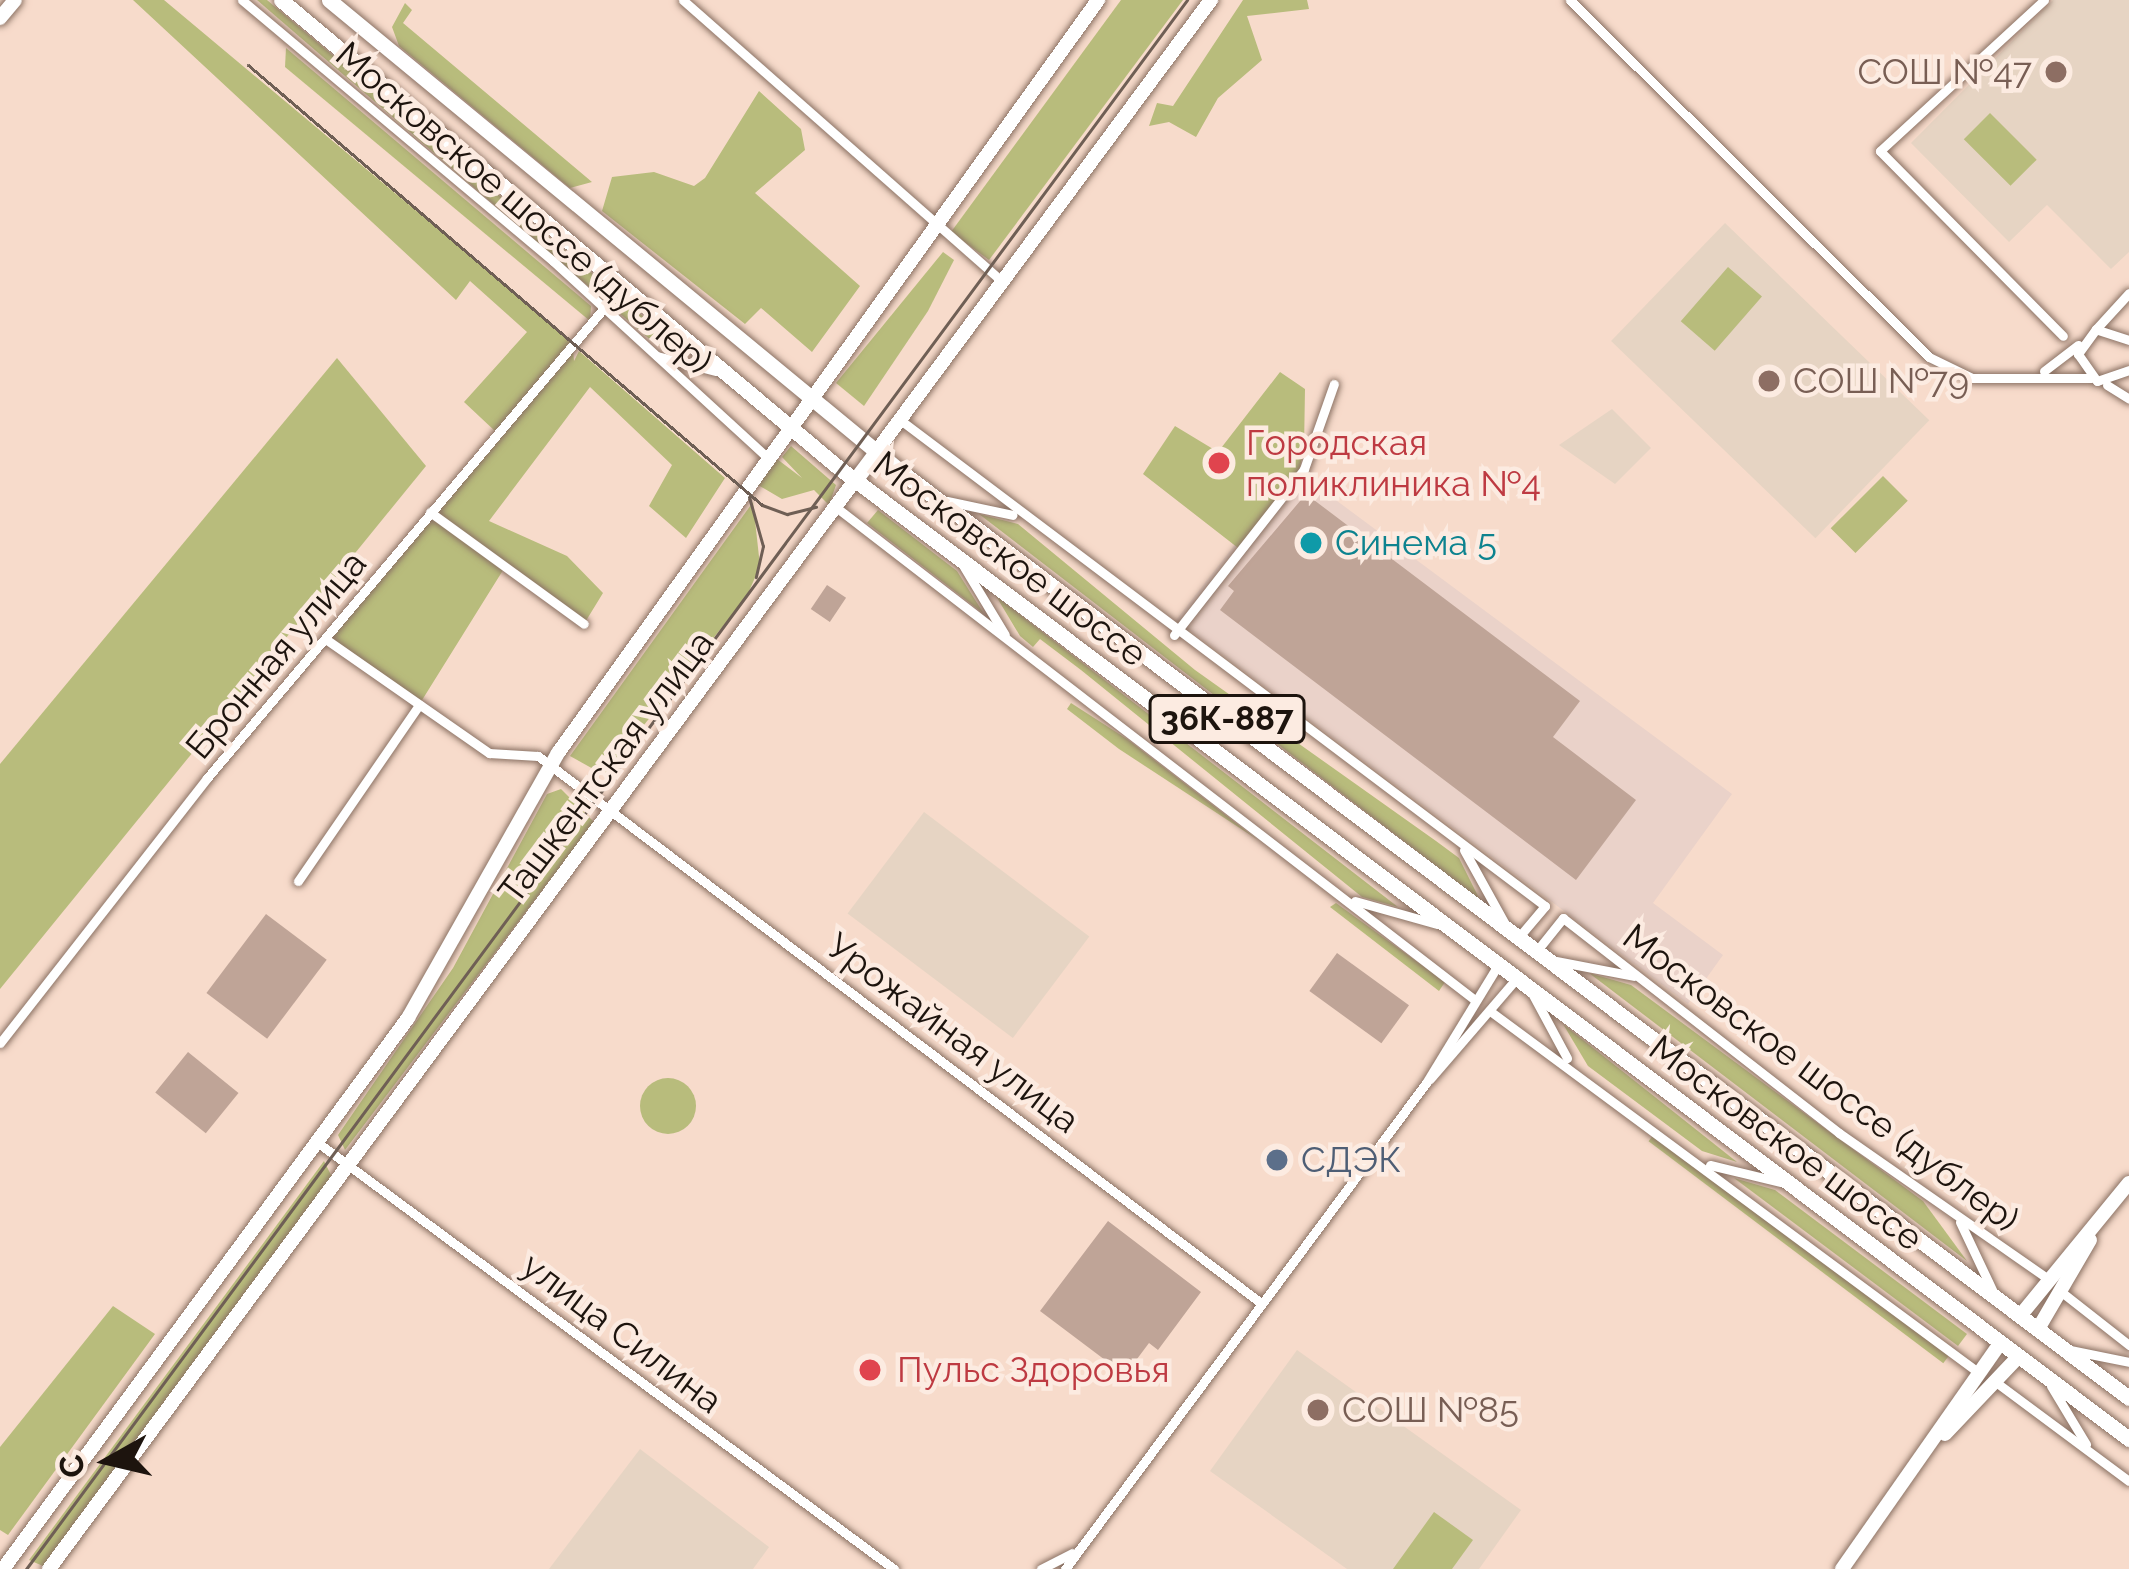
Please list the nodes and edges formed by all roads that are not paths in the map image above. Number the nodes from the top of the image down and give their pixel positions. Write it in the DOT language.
graph roads {
  1 [pos="15,0"];
  2 [pos="242,0"];
  3 [pos="281,0"];
  4 [pos="329,0"];
  5 [pos="683,0"];
  6 [pos="1098,0"];
  7 [pos="1211,0"];
  8 [pos="1570,0"];
  9 [pos="2044,0"];
  10 [pos="0,18"];
  11 [pos="934,225"];
  12 [pos="1002,280"];
  13 [pos="2129,293"];
  14 [pos="603,309"];
  15 [pos="2096,329"];
  16 [pos="2063,336"];
  17 [pos="2083,340"];
  18 [pos="2129,340"];
  19 [pos="651,355"];
  20 [pos="2129,370"];
  21 [pos="727,373"];
  22 [pos="2039,373"];
  23 [pos="2091,378"];
  24 [pos="2103,382"];
  25 [pos="1334,384"];
  26 [pos="810,398"];
  27 [pos="2129,399"];
  28 [pos="899,419"];
  29 [pos="790,428"];
  30 [pos="876,452"];
  31 [pos="769,459"];
  32 [pos="855,480"];
  33 [pos="937,499"];
  34 [pos="836,508"];
  35 [pos="430,512"];
  36 [pos="1018,516"];
  37 [pos="957,556"];
  38 [pos="584,624"];
  39 [pos="1174,635"];
  40 [pos="327,640"];
  41 [pos="1008,640"];
  42 [pos="419,705"];
  43 [pos="550,773"];
  44 [pos="609,812"];
  45 [pos="1464,850"];
  46 [pos="298,881"];
  47 [pos="1350,900"];
  48 [pos="1448,927"];
  49 [pos="1515,941"];
  50 [pos="1532,956"];
  51 [pos="1498,964"];
  52 [pos="1634,976"];
  53 [pos="1517,978"];
  54 [pos="1531,990"];
  55 [pos="1475,1000"];
  56 [pos="1490,1011"];
  57 [pos="0,1043"];
  58 [pos="1569,1063"];
  59 [pos="1426,1083"];
  60 [pos="317,1142"];
  61 [pos="350,1164"];
  62 [pos="1705,1164"];
  63 [pos="2129,1183"];
  64 [pos="1790,1184"];
  65 [pos="1958,1217"];
  66 [pos="2098,1225"];
  67 [pos="2048,1279"];
  68 [pos="2064,1294"];
  69 [pos="1996,1297"];
  70 [pos="1261,1303"];
  71 [pos="2020,1316"];
  72 [pos="2038,1330"];
  73 [pos="2000,1342"];
  74 [pos="2129,1346"];
  75 [pos="2063,1348"];
  76 [pos="2018,1357"];
  77 [pos="2129,1362"];
  78 [pos="1979,1373"];
  79 [pos="2046,1377"];
  80 [pos="1997,1383"];
  81 [pos="2129,1398"];
  82 [pos="1941,1438"];
  83 [pos="2129,1439"];
  84 [pos="2089,1448"];
  85 [pos="2129,1481"];
  86 [pos="1072,1553"];
  87 [pos="7,1564"];
  88 [pos="25,1569"];
  89 [pos="49,1569"];
  90 [pos="894,1569"];
  91 [pos="1041,1569"];
  92 [pos="1065,1569"];
  93 [pos="1842,1569"];
  1 -- 10 [label="main road"];
  2 -- 14 [label="street, Московское шоссе (дублер)"];
  3 -- 21 [label="main road, Московское шоссе / 36К-887"];
  4 -- 26 [label="main road, Московское шоссе / 36К-887"];
  5 -- 11 [label="street"];
  6 -- 11 [label="main road, Ташкентская улица"];
  7 -- 12 [label="main road, Ташкентская улица"];
  8 -- 22 [label="street"];
  9 -- 16 [label="street"];
  11 -- 12 [label="street"];
  11 -- 26 [label="main road, Ташкентская улица"];
  12 -- 28 [label="main road, Ташкентская улица"];
  13 -- 15 [label="street"];
  14 -- 19 [label="street, Московское шоссе (дублер)"];
  14 -- 35 [label="street, Бронная улица"];
  15 -- 17 [label="street"];
  15 -- 18 [label="street"];
  17 -- 22 [label="street"];
  17 -- 23 [label="street"];
  19 -- 21 [label="street"];
  19 -- 31 [label="street, Московское шоссе (дублер)"];
  20 -- 24 [label="street"];
  21 -- 29 [label="main road, Московское шоссе / 36К-887"];
  22 -- 23 [label="street"];
  23 -- 24 [label="street"];
  24 -- 27 [label="street"];
  25 -- 39 [label="street"];
  26 -- 29 [label="main road, Ташкентская улица"];
  26 -- 30 [label="main road, Московское шоссе / 36К-887"];
  28 -- 30 [label="main road, Ташкентская улица"];
  28 -- 36 [label="street"];
  29 -- 31 [label="main road, Ташкентская улица"];
  29 -- 32 [label="main road, Московское шоссе / 36К-887"];
  30 -- 32 [label="main road, Ташкентская улица"];
  30 -- 33 [label="main road, Московское шоссе / 36К-887"];
  31 -- 43 [label="main road, Ташкентская улица"];
  32 -- 34 [label="main road, Ташкентская улица"];
  32 -- 37 [label="main road, Московское шоссе / 36К-887"];
  33 -- 36 [label="street"];
  33 -- 49 [label="main road, Московское шоссе / 36К-887"];
  34 -- 41 [label="street"];
  34 -- 44 [label="main road, Ташкентская улица"];
  35 -- 38 [label="street"];
  35 -- 40 [label="street, Бронная улица"];
  36 -- 39 [label="street"];
  37 -- 41 [label="street"];
  37 -- 48 [label="main road, Московское шоссе / 36К-887"];
  39 -- 45 [label="street"];
  40 -- 42 [label="street"];
  40 -- 57 [label="street, Бронная улица"];
  41 -- 47 [label="street"];
  42 -- 43 [label="street"];
  42 -- 46 [label="street"];
  43 -- 44 [label="street, Урожайная улица"];
  43 -- 60 [label="main road, Ташкентская улица"];
  44 -- 61 [label="main road, Ташкентская улица"];
  44 -- 70 [label="street, Урожайная улица"];
  45 -- 49 [label="street"];
  45 -- 49 [label="street"];
  47 -- 48 [label="street"];
  47 -- 55 [label="street"];
  48 -- 51 [label="main road, Московское шоссе / 36К-887"];
  49 -- 50 [label="main road, Московское шоссе / 36К-887"];
  49 -- 51 [label="main road"];
  50 -- 52 [label="street"];
  50 -- 52 [label="street, Московское шоссе (дублер)"];
  50 -- 53 [label="main road"];
  50 -- 69 [label="main road, Московское шоссе / 36К-887"];
  51 -- 53 [label="main road, Московское шоссе / 36К-887"];
  51 -- 55 [label="street"];
  52 -- 65 [label="street, Московское шоссе (дублер)"];
  53 -- 54 [label="main road, Московское шоссе / 36К-887"];
  53 -- 56 [label="street"];
  54 -- 58 [label="street"];
  54 -- 64 [label="main road, Московское шоссе / 36К-887"];
  55 -- 59 [label="street"];
  56 -- 58 [label="street"];
  56 -- 59 [label="street"];
  58 -- 62 [label="street"];
  59 -- 70 [label="street"];
  60 -- 61 [label="street, улица Силина"];
  60 -- 87 [label="main road, Ташкентская улица"];
  61 -- 89 [label="main road, Ташкентская улица"];
  61 -- 90 [label="street, улица Силина"];
  62 -- 64 [label="street"];
  62 -- 78 [label="street"];
  63 -- 66 [label="main road"];
  64 -- 73 [label="main road, Московское шоссе / 36К-887"];
  65 -- 67 [label="street, Московское шоссе (дублер)"];
  65 -- 69 [label="street"];
  66 -- 67 [label="main road"];
  66 -- 68 [label="main road"];
  67 -- 71 [label="main road"];
  68 -- 72 [label="main road"];
  68 -- 74 [label="street"];
  69 -- 71 [label="main road, Московское шоссе / 36К-887"];
  70 -- 86 [label="street"];
  71 -- 72 [label="main road, Московское шоссе / 36К-887"];
  71 -- 73 [label="main road"];
  72 -- 75 [label="main road, Московское шоссе / 36К-887"];
  72 -- 76 [label="main road"];
  73 -- 76 [label="main road, Московское шоссе / 36К-887"];
  73 -- 78 [label="main road"];
  75 -- 77 [label="street"];
  75 -- 81 [label="main road, Московское шоссе / 36К-887"];
  76 -- 79 [label="main road, Московское шоссе / 36К-887"];
  76 -- 80 [label="main road"];
  78 -- 82 [label="main road"];
  79 -- 83 [label="main road, Московское шоссе / 36К-887"];
  79 -- 84 [label="street"];
  80 -- 82 [label="main road"];
  80 -- 84 [label="street"];
  82 -- 93 [label="main road"];
  84 -- 85 [label="street"];
  86 -- 91 [label="street"];
  86 -- 92 [label="street"];
  87 -- 88 [label="street"];
}
